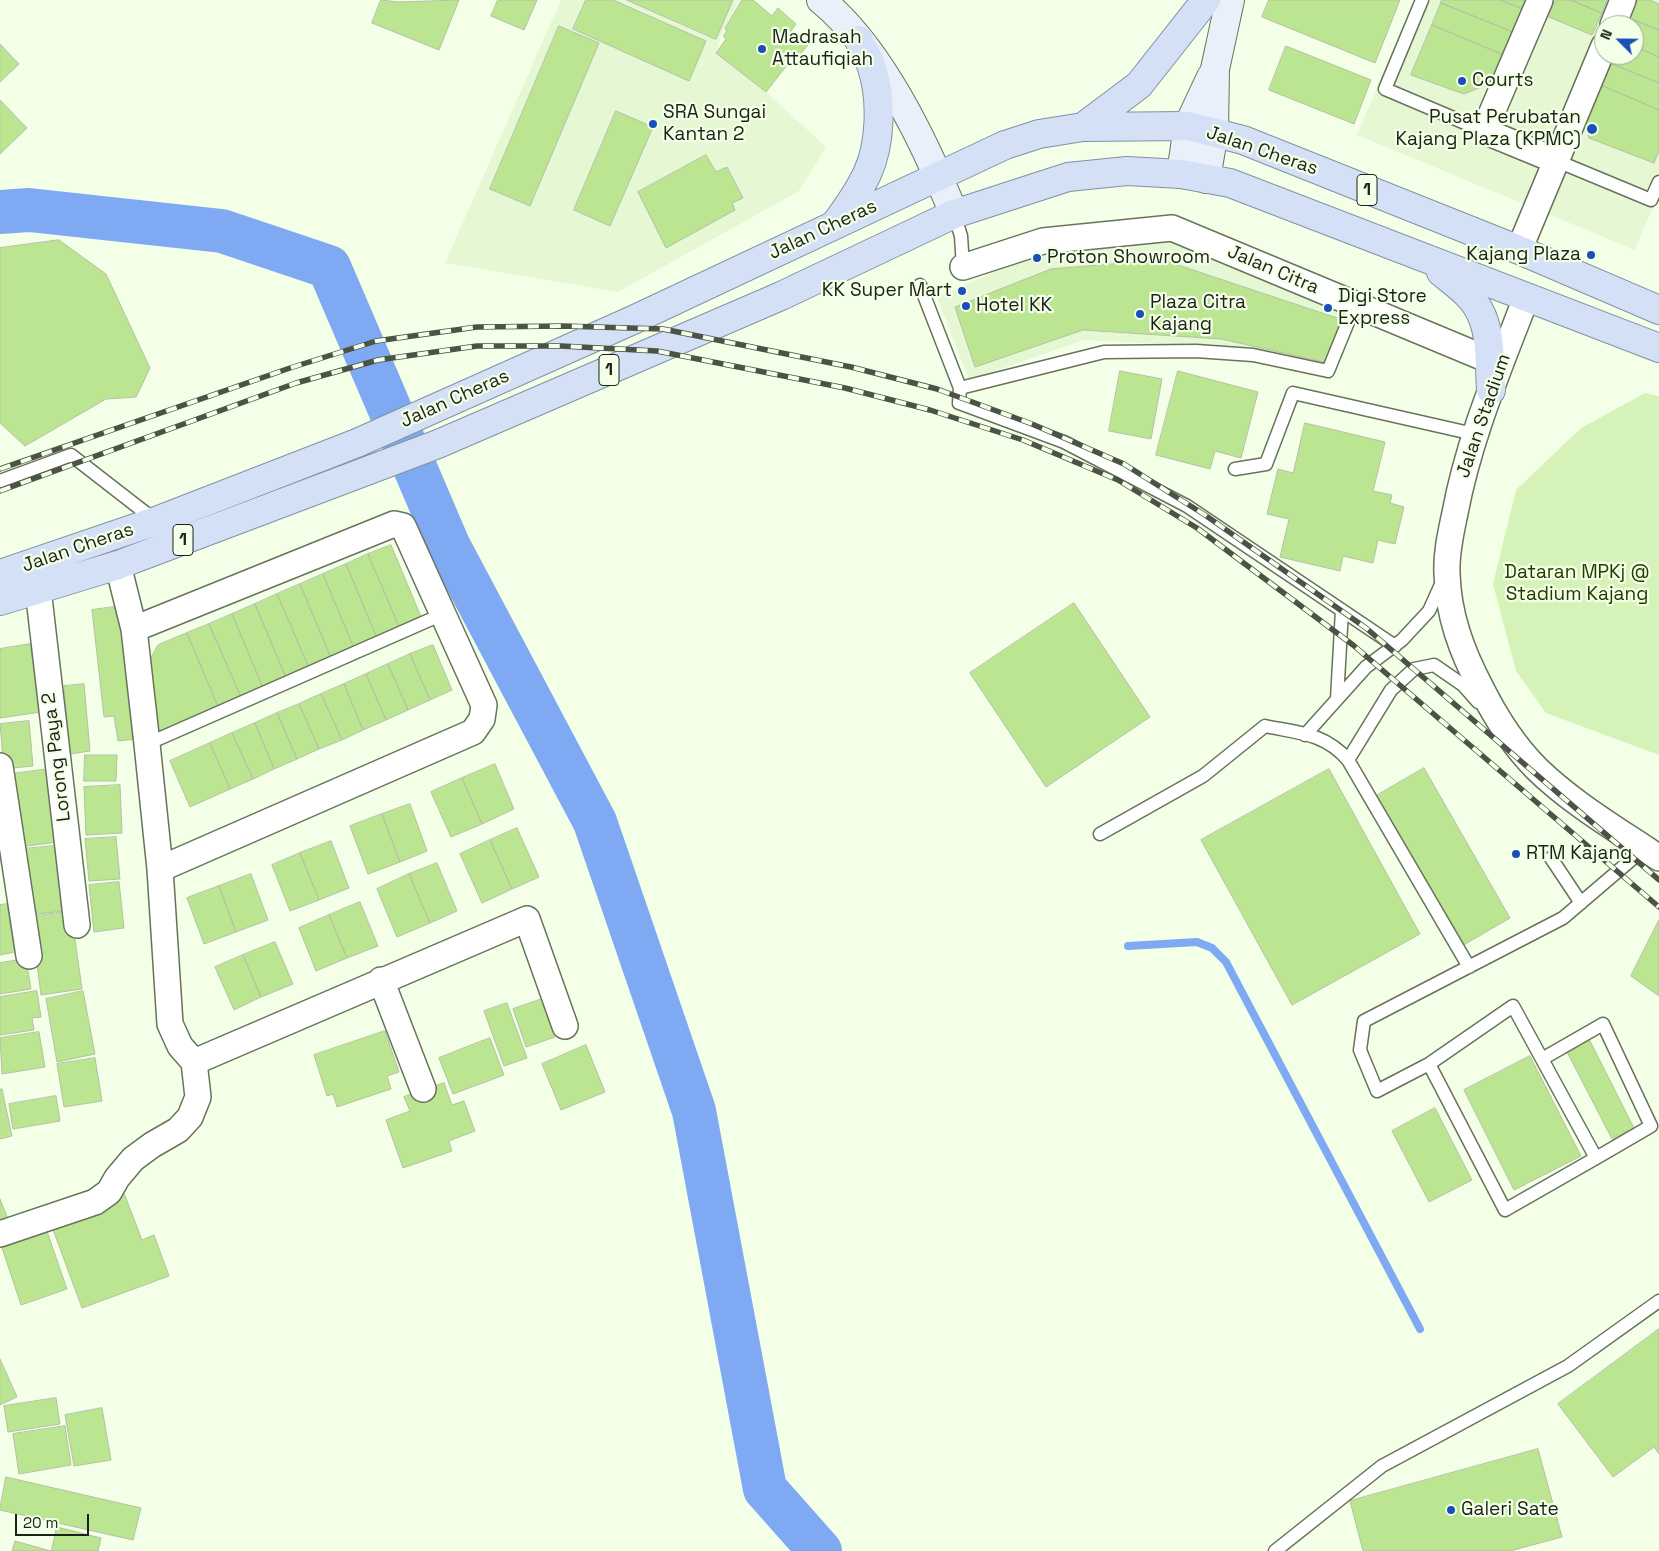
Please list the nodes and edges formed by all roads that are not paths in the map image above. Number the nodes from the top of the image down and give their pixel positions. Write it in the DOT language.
graph roads {
  1 [pos="822,0"];
  2 [pos="1206,0"];
  3 [pos="1230,0"];
  4 [pos="1422,0"];
  5 [pos="1540,0"];
  6 [pos="1623,0"];
  7 [pos="1617,15"];
  8 [pos="859,40"];
  9 [pos="1596,65"];
  10 [pos="1215,69"];
  11 [pos="1188,126"];
  12 [pos="1082,127"];
  13 [pos="1484,130"];
  14 [pos="1214,132"];
  15 [pos="1557,161"];
  16 [pos="1193,176"];
  17 [pos="939,177"];
  18 [pos="1659,182"];
  19 [pos="954,214"];
  20 [pos="836,224"];
  21 [pos="1519,250"];
  22 [pos="1426,259"];
  23 [pos="963,267"];
  24 [pos="920,285"];
  25 [pos="1526,298"];
  26 [pos="1355,305"];
  27 [pos="1659,310"];
  28 [pos="1659,348"];
  29 [pos="1489,360"];
  30 [pos="960,388"];
  31 [pos="1491,390"];
  32 [pos="1474,434"];
  33 [pos="1235,469"];
  34 [pos="0,481"];
  35 [pos="156,521"];
  36 [pos="118,565"];
  37 [pos="1446,572"];
  38 [pos="0,574"];
  39 [pos="38,589"];
  40 [pos="0,602"];
  41 [pos="1342,610"];
  42 [pos="443,614"];
  43 [pos="134,629"];
  44 [pos="1395,646"];
  45 [pos="1337,700"];
  46 [pos="1499,723"];
  47 [pos="1305,735"];
  48 [pos="147,744"];
  49 [pos="1348,760"];
  50 [pos="0,766"];
  51 [pos="1100,834"];
  52 [pos="1652,853"];
  53 [pos="1551,858"];
  54 [pos="160,869"];
  55 [pos="1581,903"];
  56 [pos="77,924"];
  57 [pos="29,956"];
  58 [pos="1469,967"];
  59 [pos="381,980"];
  60 [pos="564,1026"];
  61 [pos="1542,1059"];
  62 [pos="194,1062"];
  63 [pos="1429,1064"];
  64 [pos="423,1089"];
  65 [pos="1596,1158"];
  66 [pos="0,1234"];
  67 [pos="1659,1301"];
  68 [pos="1275,1551"];
  1 -- 8 [label="main road"];
  2 -- 12 [label="main road"];
  3 -- 10 [label="main road"];
  4 -- 13 [label="lane"];
  5 -- 13 [label="street"];
  6 -- 7 [label="street"];
  8 -- 17 [label="main road"];
  8 -- 20 [label="main road"];
  9 -- 15 [label="street"];
  10 -- 11 [label="main road"];
  10 -- 14 [label="main road"];
  11 -- 12 [label="main road, Jalan Cheras / 1"];
  11 -- 14 [label="main road, Jalan Cheras / 1"];
  11 -- 16 [label="main road"];
  12 -- 17 [label="main road, Jalan Cheras / 1"];
  13 -- 15 [label="street"];
  14 -- 16 [label="main road"];
  14 -- 21 [label="main road, Jalan Cheras / 1"];
  15 -- 18 [label="lane"];
  15 -- 21 [label="street"];
  16 -- 19 [label="main road, Jalan Cheras / 1"];
  16 -- 22 [label="main road, Jalan Cheras / 1"];
  17 -- 19 [label="main road"];
  17 -- 20 [label="main road, Jalan Cheras / 1"];
  19 -- 23 [label="lane"];
  19 -- 36 [label="main road, Jalan Cheras / 1"];
  20 -- 35 [label="main road, Jalan Cheras / 1"];
  21 -- 27 [label="main road, Jalan Cheras / 1"];
  22 -- 25 [label="main road, Jalan Cheras / 1"];
  22 -- 29 [label="main road"];
  23 -- 26 [label="street, Jalan Citra"];
  24 -- 30 [label="lane"];
  25 -- 28 [label="main road, Jalan Cheras / 1"];
  25 -- 31 [label="street, Jalan Stadium"];
  26 -- 29 [label="street, Jalan Citra"];
  26 -- 30 [label="lane"];
  29 -- 31 [label="main road"];
  30 -- 41 [label="lane"];
  31 -- 32 [label="street, Jalan Stadium"];
  32 -- 33 [label="lane"];
  32 -- 37 [label="street, Jalan Stadium"];
  34 -- 35 [label="lane"];
  35 -- 38 [label="main road, Jalan Cheras / 1"];
  36 -- 39 [label="main road, Jalan Cheras / 1"];
  36 -- 43 [label="street"];
  37 -- 44 [label="lane"];
  37 -- 46 [label="street, Jalan Stadium"];
  39 -- 40 [label="main road, Jalan Cheras / 1"];
  39 -- 56 [label="street, Lorong Paya 2"];
  41 -- 44 [label="lane"];
  41 -- 45 [label="lane"];
  42 -- 43 [label="street"];
  42 -- 48 [label="lane"];
  42 -- 54 [label="street"];
  43 -- 48 [label="street"];
  44 -- 45 [label="lane"];
  45 -- 47 [label="lane"];
  46 -- 49 [label="lane"];
  46 -- 52 [label="street, Jalan Stadium"];
  47 -- 49 [label="lane"];
  47 -- 51 [label="lane"];
  48 -- 54 [label="street"];
  49 -- 58 [label="lane"];
  50 -- 57 [label="street"];
  52 -- 55 [label="lane"];
  53 -- 55 [label="lane"];
  54 -- 62 [label="street"];
  55 -- 58 [label="lane"];
  58 -- 63 [label="lane"];
  59 -- 60 [label="street"];
  59 -- 62 [label="street"];
  59 -- 64 [label="street"];
  61 -- 63 [label="lane"];
  61 -- 65 [label="lane"];
  61 -- 65 [label="lane"];
  62 -- 66 [label="street"];
  63 -- 65 [label="lane"];
  67 -- 68 [label="lane"];
}
